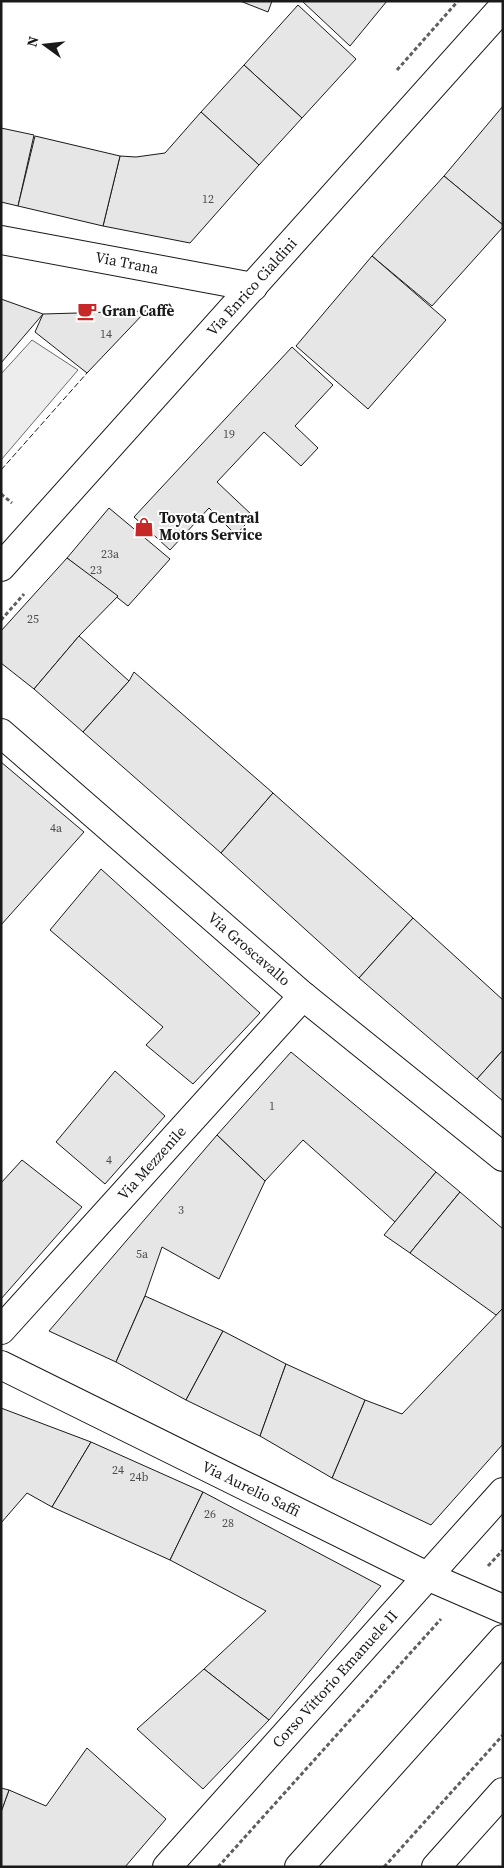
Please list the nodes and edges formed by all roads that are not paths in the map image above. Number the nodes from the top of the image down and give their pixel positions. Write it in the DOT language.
graph roads {
  1 [pos="498,1"];
  2 [pos="503,3"];
  3 [pos="503,7"];
  4 [pos="1,240"];
  5 [pos="253,287"];
  6 [pos="1,567"];
  7 [pos="1,733"];
  8 [pos="303,996"];
  9 [pos="503,1157"];
  10 [pos="1,1330"];
  11 [pos="1,1365"];
  12 [pos="503,1492"];
  13 [pos="427,1576"];
  14 [pos="503,1609"];
  15 [pos="503,1639"];
  16 [pos="503,1792"];
  17 [pos="167,1867"];
  18 [pos="299,1867"];
  19 [pos="436,1867"];
  1 -- 2 [label="street"];
  3 -- 5 [label="street, Via Enrico Cialdini"];
  4 -- 5 [label="street, Via Trana"];
  5 -- 6 [label="street, Via Enrico Cialdini"];
  7 -- 8 [label="street, Via Groscavallo"];
  8 -- 9 [label="street, Via Groscavallo"];
  8 -- 10 [label="street, Via Mezzenile"];
  11 -- 13 [label="street, Via Aurelio Saffi"];
  12 -- 13 [label="street, Corso Vittorio Emanuele II"];
  13 -- 14 [label="street, Via Aurelio Saffi"];
  13 -- 17 [label="street, Corso Vittorio Emanuele II"];
  15 -- 18 [label="street"];
  16 -- 19 [label="street"];
}
